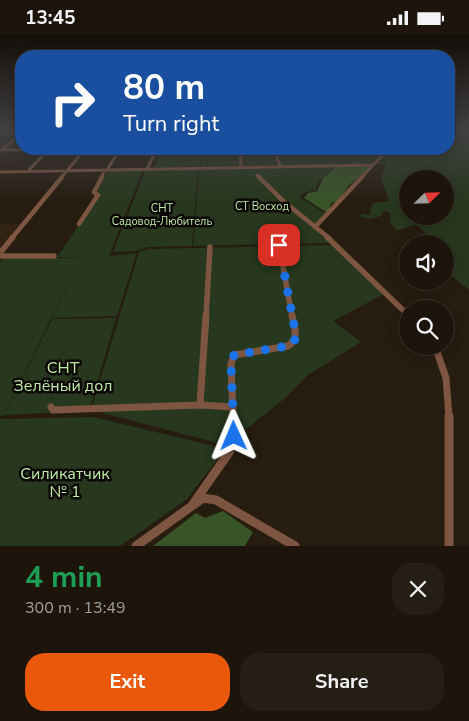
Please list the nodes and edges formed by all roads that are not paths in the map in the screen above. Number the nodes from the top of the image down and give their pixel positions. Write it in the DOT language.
graph roads {
  1 [pos="43,155"];
  2 [pos="80,155"];
  3 [pos="116,155"];
  4 [pos="154,155"];
  5 [pos="240,155"];
  6 [pos="276,155"];
  7 [pos="382,155"];
  8 [pos="373,165"];
  9 [pos="280,166"];
  10 [pos="241,167"];
  11 [pos="147,169"];
  12 [pos="106,170"];
  13 [pos="0,171"];
  14 [pos="28,171"];
  15 [pos="66,171"];
  16 [pos="257,175"];
  17 [pos="79,223"];
  18 [pos="316,227"];
  19 [pos="279,245"];
  20 [pos="210,247"];
  21 [pos="0,254"];
  22 [pos="54,256"];
  23 [pos="399,306"];
  24 [pos="440,355"];
  25 [pos="200,405"];
  26 [pos="51,407"];
  27 [pos="233,407"];
  28 [pos="193,504"];
  29 [pos="136,546"];
  30 [pos="295,546"];
  31 [pos="449,546"];
  1 -- 14 [label="street"];
  2 -- 15 [label="street"];
  3 -- 12 [label="street"];
  4 -- 11 [label="street"];
  5 -- 10 [label="street"];
  6 -- 9 [label="street"];
  7 -- 8 [label="street"];
  8 -- 9 [label="street"];
  8 -- 18 [label="street"];
  9 -- 10 [label="street"];
  10 -- 11 [label="street"];
  11 -- 12 [label="street"];
  12 -- 15 [label="street"];
  12 -- 17 [label="street"];
  13 -- 14 [label="street"];
  14 -- 15 [label="street"];
  15 -- 21 [label="street"];
  16 -- 18 [label="street"];
  18 -- 23 [label="street"];
  19 -- 27 [label="street"];
  20 -- 25 [label="street"];
  21 -- 22 [label="street"];
  24 -- 31 [label="street"];
  25 -- 26 [label="street"];
  25 -- 27 [label="street"];
  27 -- 28 [label="street"];
  28 -- 29 [label="street"];
  28 -- 30 [label="street"];
}
